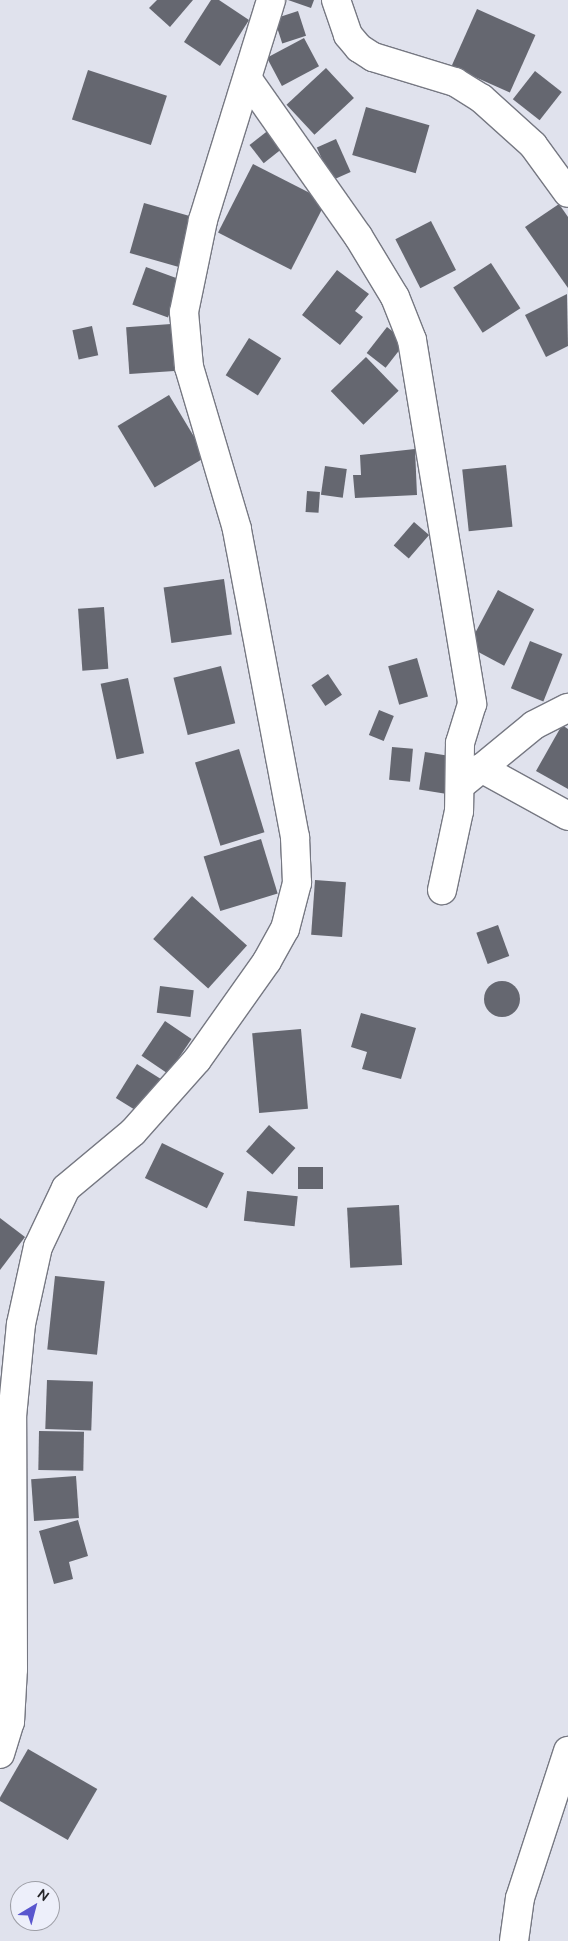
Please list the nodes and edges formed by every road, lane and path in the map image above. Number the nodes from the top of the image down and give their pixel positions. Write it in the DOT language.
graph roads {
  1 [pos="270,0"];
  2 [pos="336,0"];
  3 [pos="249,82"];
  4 [pos="568,194"];
  5 [pos="568,708"];
  6 [pos="471,777"];
  7 [pos="568,816"];
  8 [pos="442,890"];
  9 [pos="568,1751"];
  10 [pos="0,1754"];
  11 [pos="514,1941"];
  1 -- 3 [label="street"];
  2 -- 4 [label="street"];
  3 -- 6 [label="street"];
  3 -- 10 [label="street"];
  5 -- 6 [label="street"];
  6 -- 7 [label="street"];
  6 -- 8 [label="street"];
  9 -- 11 [label="street"];
}
